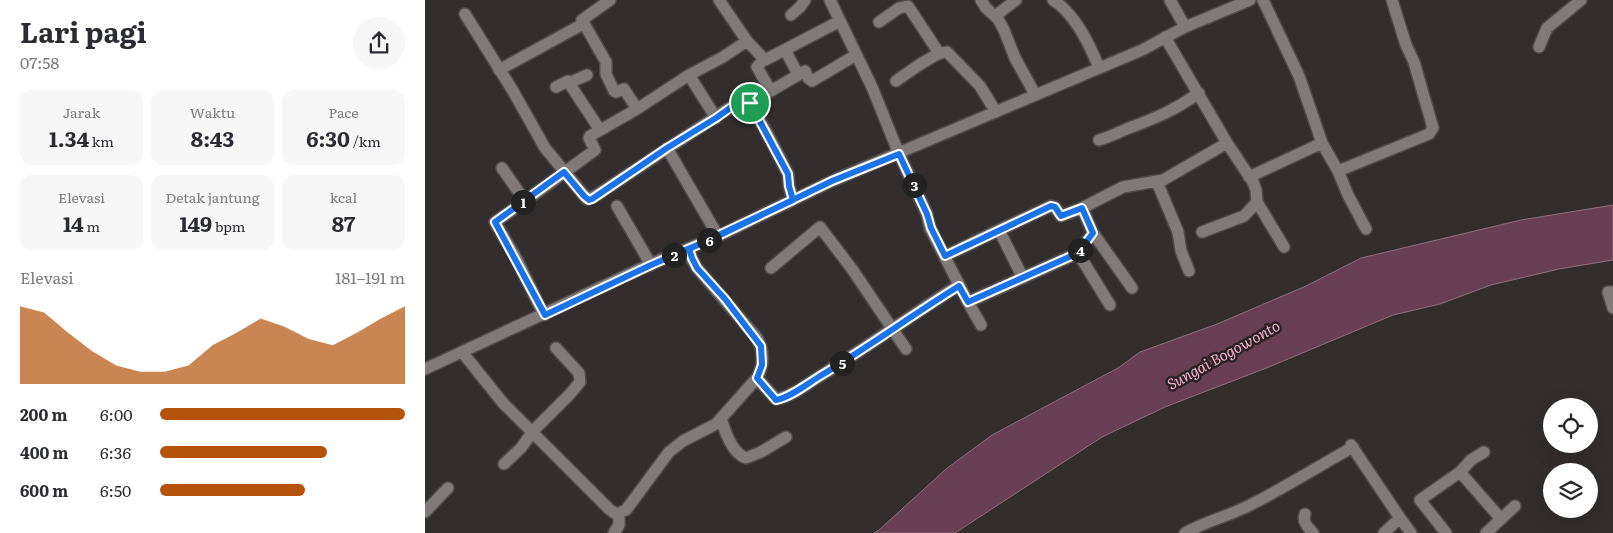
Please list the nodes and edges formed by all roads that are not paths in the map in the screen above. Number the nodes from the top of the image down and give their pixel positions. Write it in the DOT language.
graph roads {
  1 [pos="610,0"];
  2 [pos="719,0"];
  3 [pos="805,0"];
  4 [pos="830,0"];
  5 [pos="981,0"];
  6 [pos="1016,0"];
  7 [pos="1053,0"];
  8 [pos="1170,0"];
  9 [pos="1250,0"];
  10 [pos="1263,0"];
  11 [pos="1392,0"];
  12 [pos="1581,0"];
  13 [pos="465,14"];
  14 [pos="791,15"];
  15 [pos="995,16"];
  16 [pos="840,21"];
  17 [pos="879,22"];
  18 [pos="583,24"];
  19 [pos="1185,27"];
  20 [pos="1165,37"];
  21 [pos="747,41"];
  22 [pos="1539,47"];
  23 [pos="785,50"];
  24 [pos="939,53"];
  25 [pos="856,55"];
  26 [pos="764,59"];
  27 [pos="1099,68"];
  28 [pos="499,70"];
  29 [pos="799,74"];
  30 [pos="587,75"];
  31 [pos="689,76"];
  32 [pos="896,81"];
  33 [pos="569,83"];
  34 [pos="556,87"];
  35 [pos="770,90"];
  36 [pos="1035,94"];
  37 [pos="1199,94"];
  38 [pos="750,103"];
  39 [pos="637,109"];
  40 [pos="995,112"];
  41 [pos="716,118"];
  42 [pos="600,130"];
  43 [pos="1099,140"];
  44 [pos="1227,143"];
  45 [pos="1323,143"];
  46 [pos="667,148"];
  47 [pos="899,154"];
  48 [pos="502,168"];
  49 [pos="1339,171"];
  50 [pos="564,172"];
  51 [pos="1249,177"];
  52 [pos="1157,182"];
  53 [pos="793,200"];
  54 [pos="525,201"];
  55 [pos="1257,202"];
  56 [pos="617,206"];
  57 [pos="1082,208"];
  58 [pos="1366,229"];
  59 [pos="999,230"];
  60 [pos="1202,232"];
  61 [pos="1093,233"];
  62 [pos="718,236"];
  63 [pos="1284,247"];
  64 [pos="689,249"];
  65 [pos="1078,253"];
  66 [pos="945,256"];
  67 [pos="651,265"];
  68 [pos="771,268"];
  69 [pos="1189,270"];
  70 [pos="1023,278"];
  71 [pos="959,286"];
  72 [pos="1132,288"];
  73 [pos="1613,292"];
  74 [pos="968,302"];
  75 [pos="1110,305"];
  76 [pos="1613,308"];
  77 [pos="545,315"];
  78 [pos="981,325"];
  79 [pos="893,328"];
  80 [pos="556,348"];
  81 [pos="906,349"];
  82 [pos="462,352"];
  83 [pos="425,369"];
  84 [pos="757,378"];
  85 [pos="721,418"];
  86 [pos="533,431"];
  87 [pos="786,437"];
  88 [pos="1484,452"];
  89 [pos="504,464"];
  90 [pos="1459,472"];
  91 [pos="448,488"];
  92 [pos="1515,506"];
  93 [pos="425,512"];
  94 [pos="619,513"];
  95 [pos="1305,514"];
  96 [pos="1400,518"];
  97 [pos="1501,519"];
  98 [pos="614,533"];
  99 [pos="1185,533"];
  100 [pos="1313,533"];
  101 [pos="1383,533"];
  102 [pos="1411,533"];
  103 [pos="1446,533"];
  104 [pos="1485,533"];
  1 -- 18 [label="street"];
  2 -- 21 [label="street"];
  3 -- 14 [label="street"];
  4 -- 16 [label="street"];
  5 -- 15 [label="street"];
  6 -- 15 [label="street"];
  7 -- 27 [label="street"];
  8 -- 19 [label="street"];
  9 -- 19 [label="street"];
  10 -- 45 [label="street"];
  11 -- 49 [label="street"];
  12 -- 22 [label="street"];
  13 -- 28 [label="street"];
  15 -- 36 [label="street"];
  16 -- 23 [label="street"];
  16 -- 25 [label="street"];
  17 -- 24 [label="street"];
  18 -- 28 [label="street"];
  18 -- 39 [label="street"];
  19 -- 20 [label="street"];
  20 -- 27 [label="street"];
  20 -- 37 [label="street"];
  21 -- 26 [label="street"];
  21 -- 31 [label="street"];
  23 -- 26 [label="street"];
  23 -- 29 [label="street"];
  24 -- 32 [label="street"];
  24 -- 40 [label="street"];
  25 -- 29 [label="street"];
  25 -- 47 [label="street"];
  26 -- 35 [label="street"];
  27 -- 36 [label="street"];
  28 -- 50 [label="street"];
  29 -- 35 [label="street"];
  30 -- 33 [label="street"];
  31 -- 39 [label="street"];
  31 -- 41 [label="street"];
  33 -- 34 [label="street"];
  33 -- 42 [label="street"];
  35 -- 38 [label="street"];
  36 -- 40 [label="street"];
  37 -- 43 [label="street"];
  37 -- 44 [label="street"];
  38 -- 41 [label="street"];
  38 -- 53 [label="street"];
  39 -- 42 [label="street"];
  40 -- 47 [label="street"];
  41 -- 46 [label="street"];
  42 -- 50 [label="street"];
  44 -- 51 [label="street"];
  44 -- 52 [label="street"];
  45 -- 49 [label="street"];
  45 -- 51 [label="street"];
  46 -- 50 [label="street"];
  46 -- 62 [label="street"];
  47 -- 53 [label="street"];
  47 -- 66 [label="street"];
  48 -- 54 [label="street"];
  49 -- 58 [label="street"];
  50 -- 54 [label="street"];
  51 -- 55 [label="street"];
  52 -- 57 [label="street"];
  52 -- 69 [label="street"];
  53 -- 62 [label="street"];
  54 -- 77 [label="street"];
  55 -- 60 [label="street"];
  55 -- 63 [label="street"];
  56 -- 67 [label="street"];
  57 -- 59 [label="street"];
  57 -- 61 [label="street"];
  59 -- 66 [label="street"];
  59 -- 70 [label="street"];
  61 -- 65 [label="street"];
  61 -- 72 [label="street"];
  62 -- 64 [label="street"];
  64 -- 67 [label="street"];
  64 -- 84 [label="street"];
  65 -- 70 [label="street"];
  65 -- 75 [label="street"];
  66 -- 71 [label="street"];
  67 -- 77 [label="street"];
  68 -- 79 [label="street"];
  70 -- 74 [label="street"];
  71 -- 74 [label="street"];
  71 -- 79 [label="street"];
  73 -- 76 [label="street"];
  74 -- 78 [label="street"];
  77 -- 82 [label="street"];
  79 -- 81 [label="street"];
  79 -- 84 [label="street"];
  80 -- 86 [label="street"];
  82 -- 83 [label="street"];
  82 -- 86 [label="street"];
  84 -- 85 [label="street"];
  85 -- 87 [label="street"];
  85 -- 94 [label="street"];
  86 -- 89 [label="street"];
  86 -- 94 [label="street"];
  88 -- 90 [label="street"];
  90 -- 97 [label="street"];
  90 -- 103 [label="street"];
  91 -- 93 [label="street"];
  92 -- 97 [label="street"];
  94 -- 98 [label="street"];
  95 -- 100 [label="street"];
  96 -- 99 [label="street"];
  96 -- 101 [label="street"];
  96 -- 102 [label="street"];
  97 -- 104 [label="street"];
}
